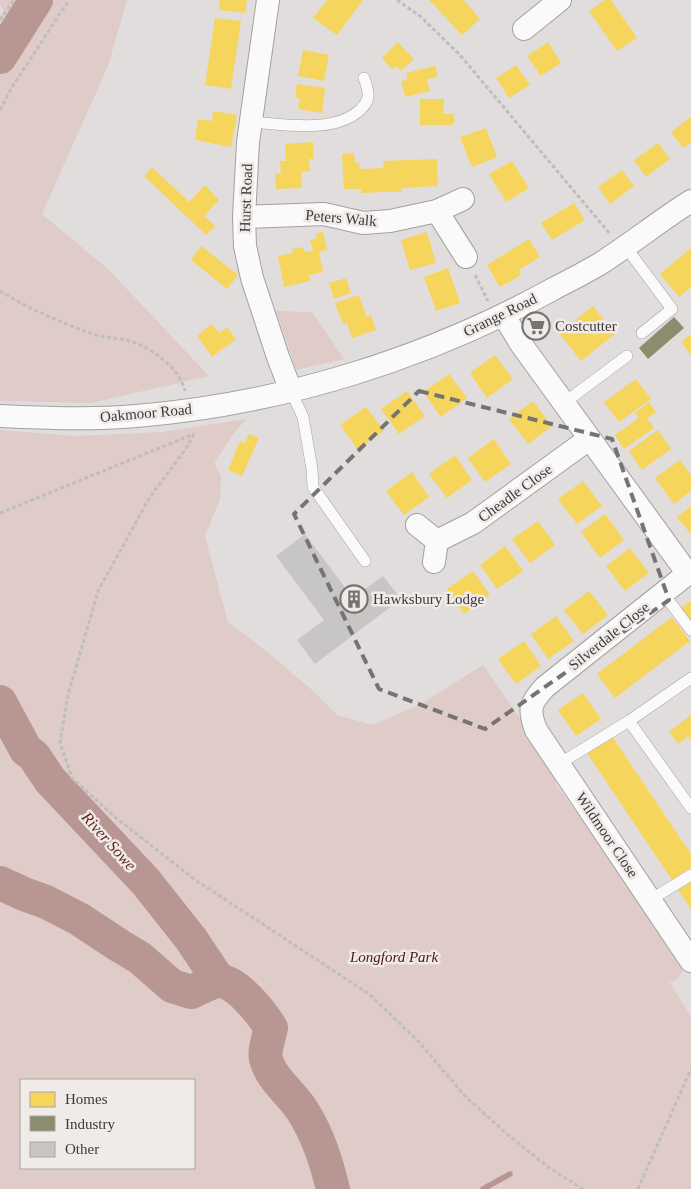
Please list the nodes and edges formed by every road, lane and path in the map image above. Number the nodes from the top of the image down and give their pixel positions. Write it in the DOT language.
graph roads {
  1 [pos="14,0"];
  2 [pos="69,0"];
  3 [pos="268,0"];
  4 [pos="398,0"];
  5 [pos="560,0"];
  6 [pos="0,20"];
  7 [pos="524,29"];
  8 [pos="364,78"];
  9 [pos="0,110"];
  10 [pos="251,122"];
  11 [pos="462,199"];
  12 [pos="691,201"];
  13 [pos="437,212"];
  14 [pos="244,217"];
  15 [pos="618,241"];
  16 [pos="466,257"];
  17 [pos="0,291"];
  18 [pos="501,317"];
  19 [pos="642,333"];
  20 [pos="627,356"];
  21 [pos="291,391"];
  22 [pos="564,403"];
  23 [pos="188,410"];
  24 [pos="0,416"];
  25 [pos="194,434"];
  26 [pos="589,439"];
  27 [pos="0,513"];
  28 [pos="417,525"];
  29 [pos="365,561"];
  30 [pos="689,572"];
  31 [pos="664,593"];
  32 [pos="691,630"];
  33 [pos="691,678"];
  34 [pos="531,705"];
  35 [pos="629,721"];
  36 [pos="559,764"];
  37 [pos="691,808"];
  38 [pos="691,875"];
  39 [pos="650,900"];
  40 [pos="690,959"];
  41 [pos="691,1069"];
  42 [pos="583,1189"];
  43 [pos="638,1189"];
  1 -- 6 [label="path"];
  2 -- 9 [label="path"];
  3 -- 10 [label="street, Hurst Road"];
  4 -- 15 [label="path"];
  5 -- 7 [label="street"];
  8 -- 10 [label="lane"];
  10 -- 14 [label="street, Hurst Road"];
  11 -- 13 [label="street, Peters Walk"];
  12 -- 15 [label="street, Grange Road"];
  13 -- 14 [label="street, Peters Walk"];
  13 -- 16 [label="street"];
  14 -- 21 [label="street, Hurst Road"];
  15 -- 18 [label="street, Grange Road"];
  15 -- 19 [label="lane"];
  16 -- 18 [label="path"];
  17 -- 23 [label="path"];
  18 -- 21 [label="street, Grange Road"];
  18 -- 22 [label="street"];
  20 -- 22 [label="lane"];
  21 -- 23 [label="street, Oakmoor Road"];
  21 -- 29 [label="lane"];
  22 -- 26 [label="street"];
  23 -- 24 [label="street, Oakmoor Road"];
  23 -- 25 [label="path"];
  25 -- 27 [label="path"];
  25 -- 42 [label="path"];
  26 -- 28 [label="street, Cheadle Close"];
  26 -- 30 [label="street"];
  30 -- 31 [label="street, Silverdale Close"];
  31 -- 32 [label="lane"];
  31 -- 34 [label="street, Silverdale Close"];
  33 -- 35 [label="lane"];
  34 -- 36 [label="street, Wildmoor Close"];
  35 -- 36 [label="lane"];
  35 -- 37 [label="lane"];
  36 -- 39 [label="street, Wildmoor Close"];
  38 -- 39 [label="lane"];
  39 -- 40 [label="street, Wildmoor Close"];
  41 -- 43 [label="path"];
}
